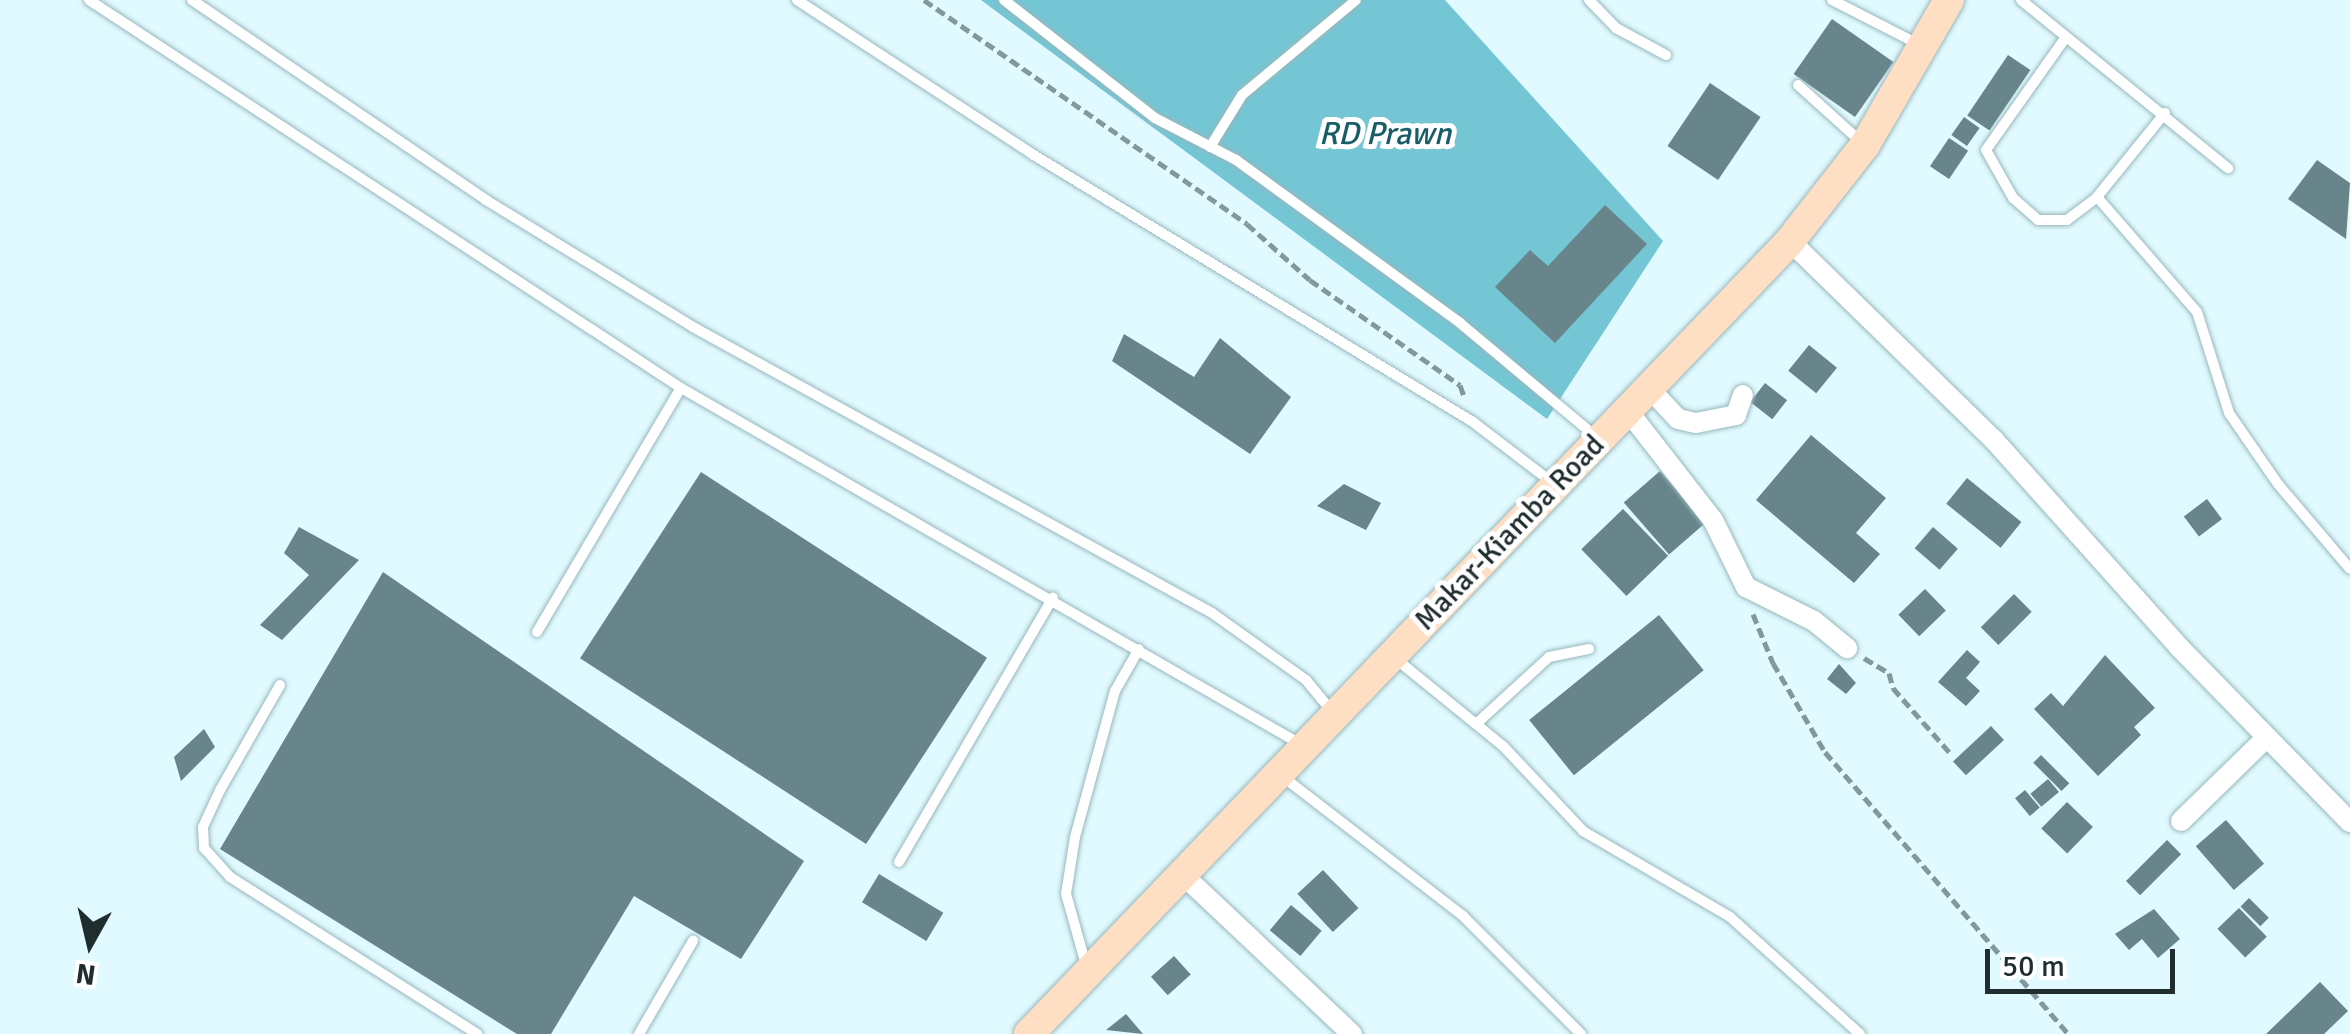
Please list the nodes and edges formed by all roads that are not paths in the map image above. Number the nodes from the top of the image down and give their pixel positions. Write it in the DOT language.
graph roads {
  1 [pos="89,0"];
  2 [pos="192,0"];
  3 [pos="797,0"];
  4 [pos="1004,0"];
  5 [pos="1356,0"];
  6 [pos="1589,0"];
  7 [pos="1832,0"];
  8 [pos="1949,0"];
  9 [pos="2021,0"];
  10 [pos="2066,37"];
  11 [pos="1926,48"];
  12 [pos="1666,55"];
  13 [pos="1798,85"];
  14 [pos="2165,113"];
  15 [pos="1865,146"];
  16 [pos="1210,147"];
  17 [pos="2228,168"];
  18 [pos="2097,197"];
  19 [pos="1790,242"];
  20 [pos="681,388"];
  21 [pos="1742,395"];
  22 [pos="1638,400"];
  23 [pos="1599,440"];
  24 [pos="1556,486"];
  25 [pos="2350,569"];
  26 [pos="1053,597"];
  27 [pos="537,632"];
  28 [pos="1847,648"];
  29 [pos="1139,649"];
  30 [pos="1589,649"];
  31 [pos="1391,656"];
  32 [pos="280,685"];
  33 [pos="1334,714"];
  34 [pos="1476,724"];
  35 [pos="2266,738"];
  36 [pos="1303,746"];
  37 [pos="1278,772"];
  38 [pos="2182,821"];
  39 [pos="2350,822"];
  40 [pos="898,862"];
  41 [pos="1181,874"];
  42 [pos="693,941"];
  43 [pos="1088,971"];
  44 [pos="478,1034"];
  45 [pos="639,1034"];
  46 [pos="1029,1034"];
  47 [pos="1352,1034"];
  48 [pos="1581,1034"];
  49 [pos="1860,1034"];
  1 -- 20 [label="lane"];
  2 -- 33 [label="lane"];
  3 -- 24 [label="lane"];
  4 -- 16 [label="lane"];
  5 -- 16 [label="lane"];
  6 -- 12 [label="lane"];
  7 -- 11 [label="lane"];
  8 -- 11 [label="main road, Makar-Kiamba Road"];
  9 -- 10 [label="lane"];
  10 -- 14 [label="lane"];
  10 -- 18 [label="lane"];
  11 -- 15 [label="main road, Makar-Kiamba Road"];
  13 -- 15 [label="lane"];
  14 -- 17 [label="lane"];
  14 -- 18 [label="lane"];
  15 -- 19 [label="main road, Makar-Kiamba Road"];
  16 -- 23 [label="lane"];
  18 -- 25 [label="lane"];
  19 -- 22 [label="main road, Makar-Kiamba Road"];
  19 -- 35 [label="street"];
  20 -- 26 [label="lane"];
  20 -- 27 [label="lane"];
  21 -- 22 [label="street"];
  22 -- 23 [label="main road, Makar-Kiamba Road"];
  22 -- 28 [label="street"];
  23 -- 24 [label="main road, Makar-Kiamba Road"];
  24 -- 31 [label="main road, Makar-Kiamba Road"];
  26 -- 29 [label="lane"];
  26 -- 40 [label="lane"];
  29 -- 36 [label="lane"];
  29 -- 43 [label="lane"];
  30 -- 34 [label="lane"];
  31 -- 33 [label="main road, Makar-Kiamba Road"];
  31 -- 34 [label="lane"];
  32 -- 44 [label="lane"];
  33 -- 36 [label="main road, Makar-Kiamba Road"];
  34 -- 49 [label="lane"];
  35 -- 38 [label="street"];
  35 -- 39 [label="street"];
  36 -- 37 [label="main road, Makar-Kiamba Road"];
  37 -- 41 [label="main road, Makar-Kiamba Road"];
  37 -- 48 [label="lane"];
  41 -- 43 [label="main road, Makar-Kiamba Road"];
  41 -- 47 [label="street"];
  42 -- 45 [label="lane"];
  43 -- 46 [label="main road, Makar-Kiamba Road"];
}
